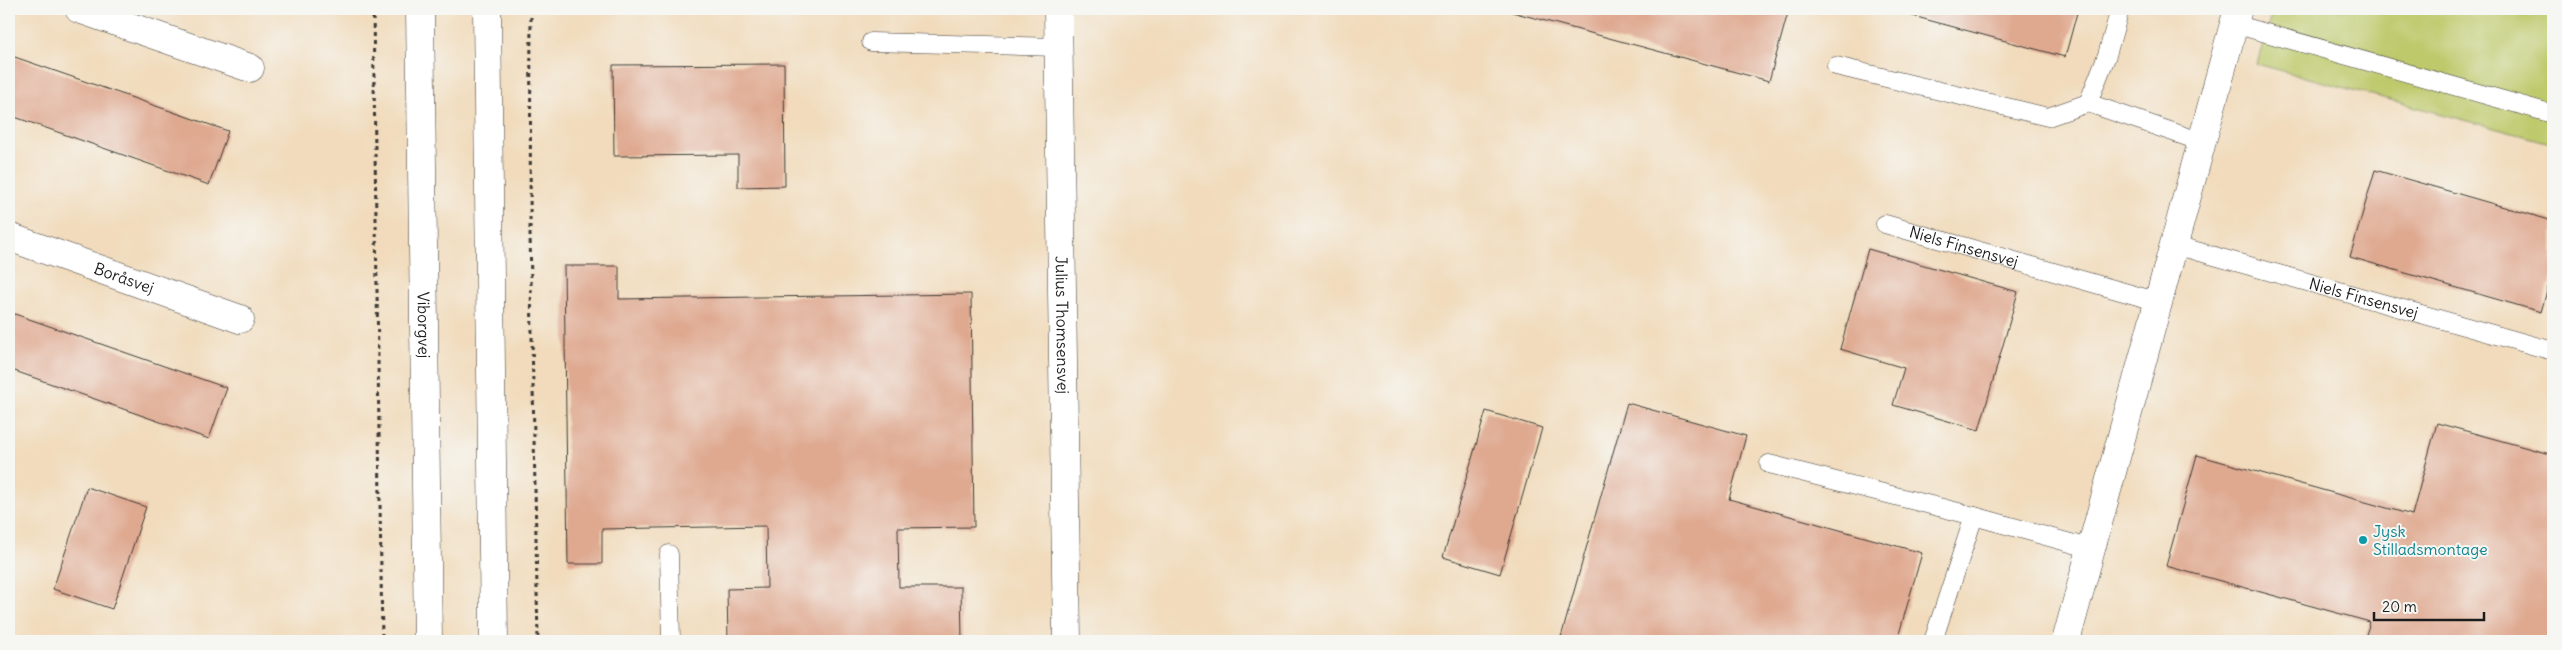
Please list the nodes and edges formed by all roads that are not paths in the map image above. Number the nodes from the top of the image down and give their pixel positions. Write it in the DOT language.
graph roads {
  1 [pos="79,9"];
  2 [pos="420,9"];
  3 [pos="487,9"];
  4 [pos="1058,9"];
  5 [pos="2120,9"];
  6 [pos="2236,16"];
  7 [pos="871,42"];
  8 [pos="1058,47"];
  9 [pos="1836,66"];
  10 [pos="250,68"];
  11 [pos="2088,103"];
  12 [pos="2553,114"];
  13 [pos="2202,142"];
  14 [pos="1885,224"];
  15 [pos="9,237"];
  16 [pos="2175,245"];
  17 [pos="2159,302"];
  18 [pos="240,319"];
  19 [pos="2553,351"];
  20 [pos="1769,464"];
  21 [pos="1974,516"];
  22 [pos="2092,549"];
  23 [pos="669,554"];
  24 [pos="428,641"];
  25 [pos="494,641"];
  26 [pos="671,641"];
  27 [pos="1067,641"];
  28 [pos="1933,641"];
  29 [pos="2066,641"];
  1 -- 10 [label="street"];
  2 -- 24 [label="street, Viborgvej"];
  3 -- 25 [label="street"];
  4 -- 8 [label="street, Julius Thomsensvej"];
  5 -- 11 [label="lane"];
  6 -- 12 [label="lane"];
  6 -- 13 [label="street"];
  7 -- 8 [label="lane"];
  8 -- 27 [label="street, Julius Thomsensvej"];
  9 -- 11 [label="lane"];
  11 -- 13 [label="lane"];
  13 -- 16 [label="street"];
  14 -- 17 [label="lane, Niels Finsensvej"];
  15 -- 18 [label="street, Boråsvej"];
  16 -- 17 [label="street"];
  16 -- 19 [label="lane, Niels Finsensvej"];
  17 -- 22 [label="street"];
  20 -- 21 [label="lane"];
  21 -- 22 [label="lane"];
  21 -- 28 [label="lane"];
  22 -- 29 [label="street"];
  23 -- 26 [label="lane"];
}
